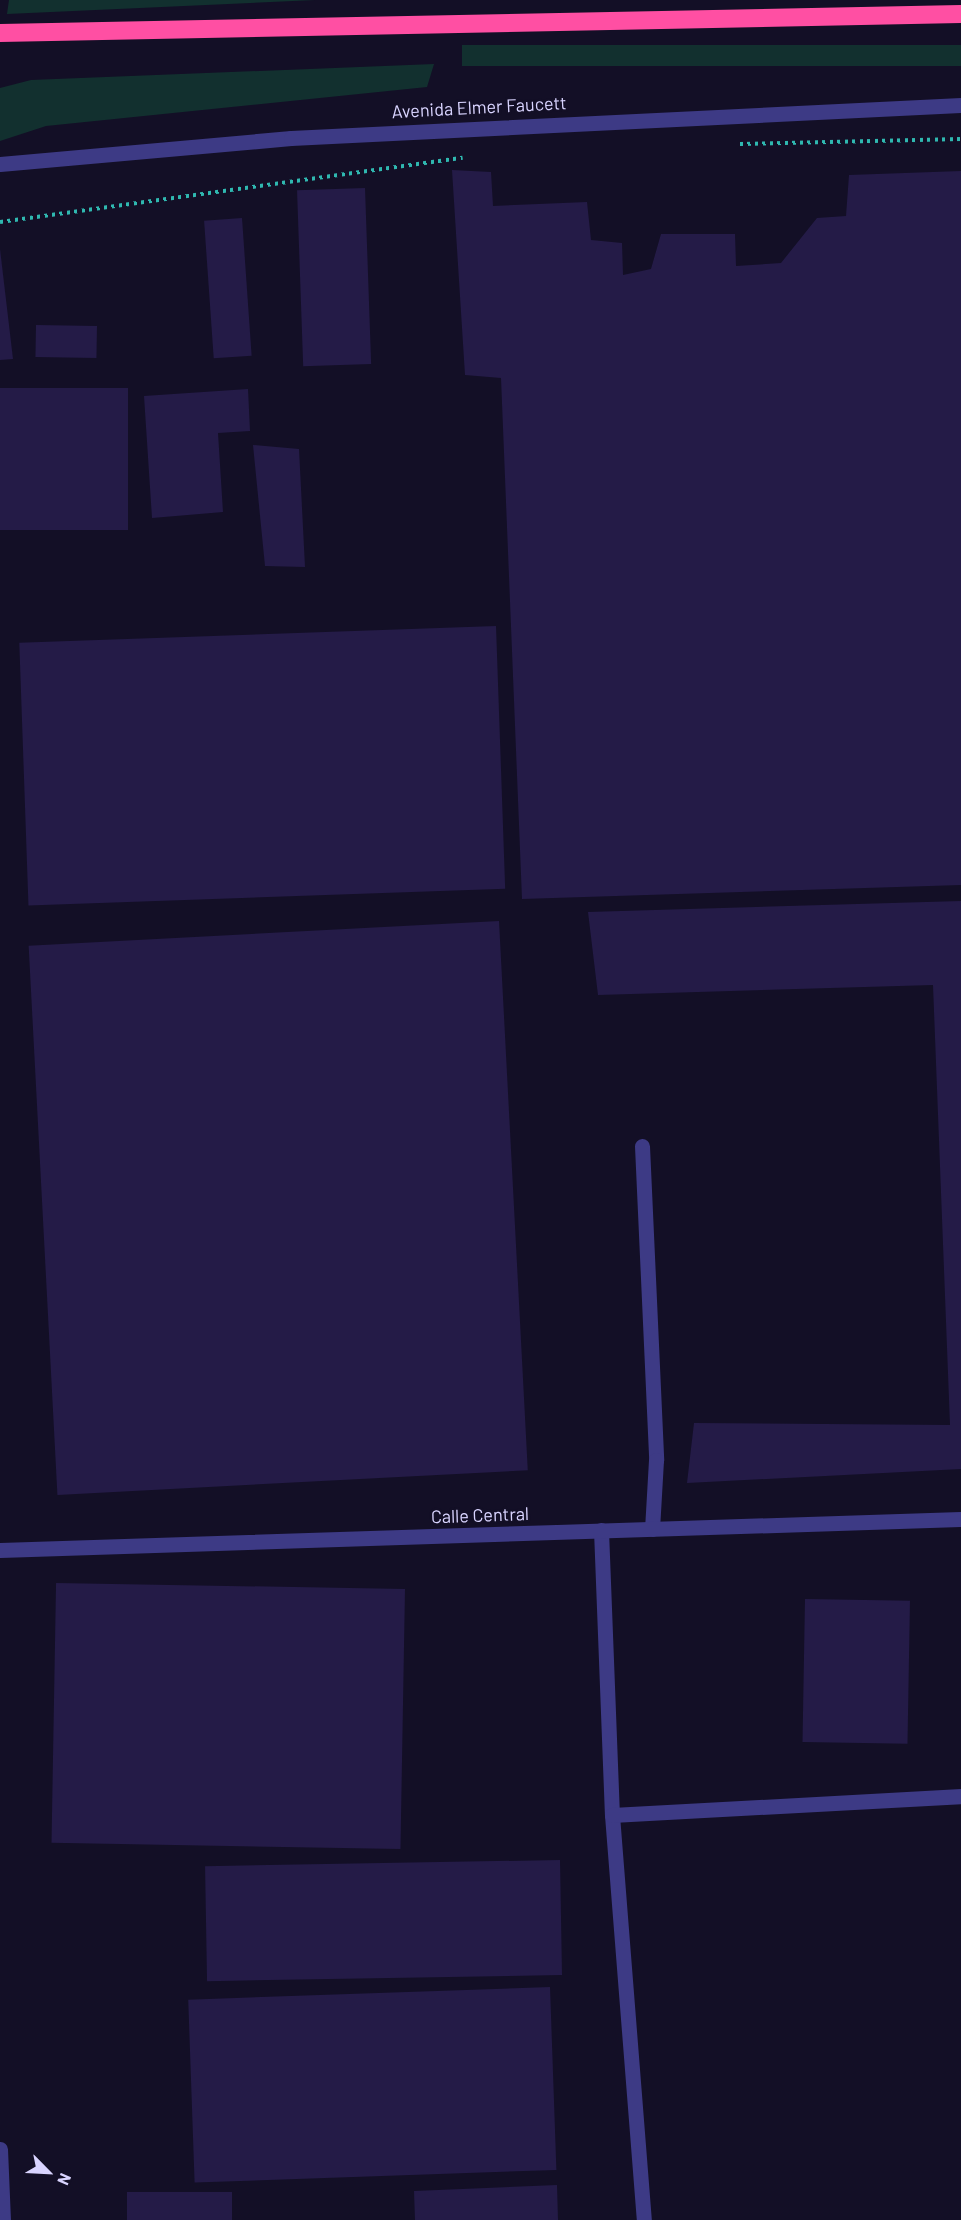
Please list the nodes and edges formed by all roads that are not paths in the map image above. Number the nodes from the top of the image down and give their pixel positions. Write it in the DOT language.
graph roads {
  1 [pos="961,14"];
  2 [pos="0,33"];
  3 [pos="961,105"];
  4 [pos="0,164"];
  5 [pos="642,1146"];
  6 [pos="961,1519"];
  7 [pos="652,1529"];
  8 [pos="601,1530"];
  9 [pos="0,1550"];
  10 [pos="961,1796"];
  11 [pos="612,1815"];
  12 [pos="0,2149"];
  13 [pos="3,2220"];
  14 [pos="644,2220"];
  1 -- 2 [label="highway"];
  3 -- 4 [label="street, Avenida Elmer Faucett"];
  5 -- 7 [label="street"];
  6 -- 7 [label="street, Calle Central"];
  7 -- 8 [label="street, Calle Central"];
  8 -- 9 [label="street, Calle Central"];
  8 -- 11 [label="street"];
  10 -- 11 [label="street"];
  11 -- 14 [label="street"];
  12 -- 13 [label="street"];
}
